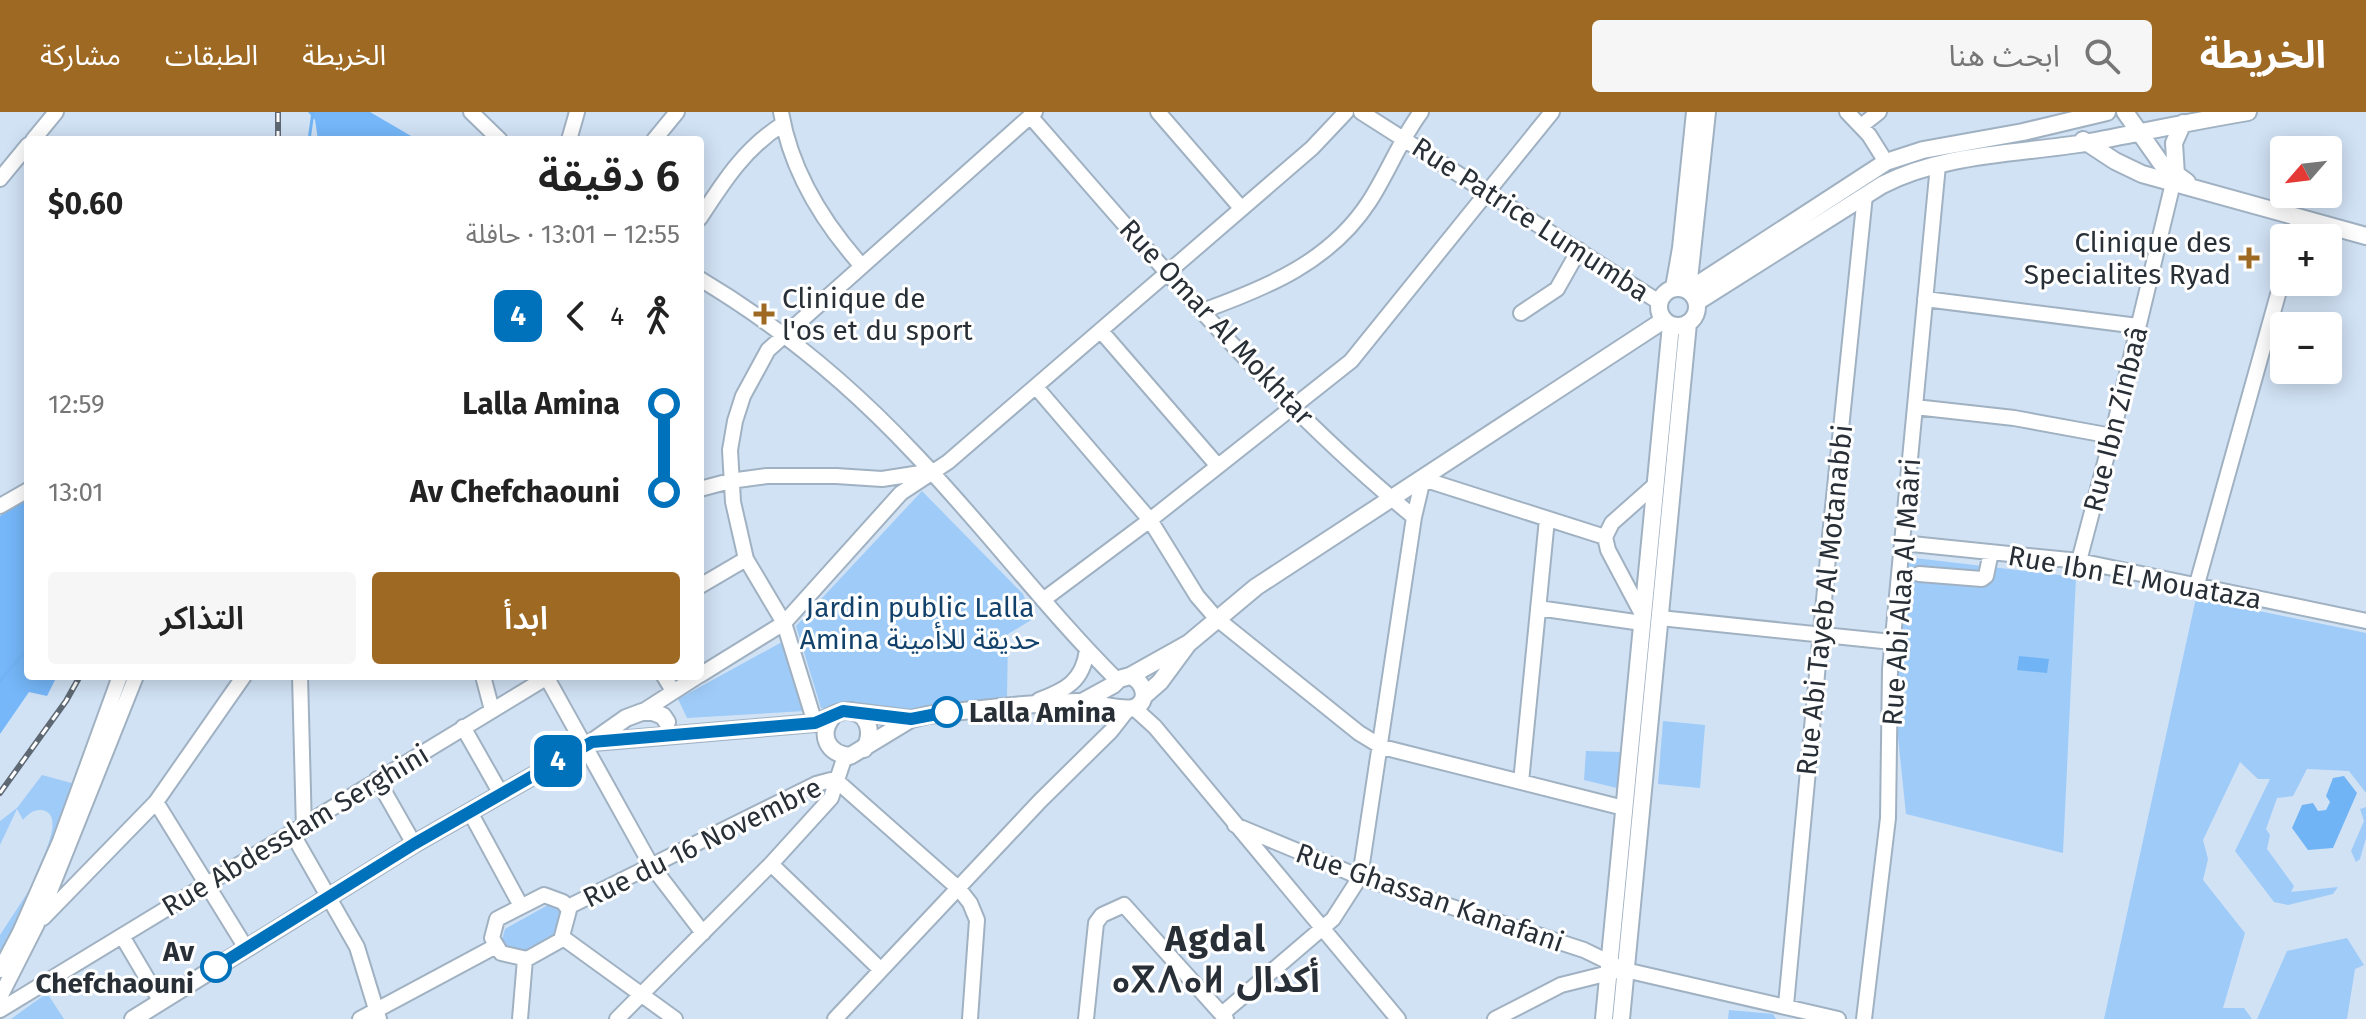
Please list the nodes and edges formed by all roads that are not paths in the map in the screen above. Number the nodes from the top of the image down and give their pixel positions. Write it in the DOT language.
graph roads {
  1 [pos="56,112"];
  2 [pos="471,112"];
  3 [pos="577,112"];
  4 [pos="677,112"];
  5 [pos="1158,112"];
  6 [pos="1346,112"];
  7 [pos="1361,112"];
  8 [pos="1421,112"];
  9 [pos="1552,112"];
  10 [pos="1695,112"];
  11 [pos="1707,112"];
  12 [pos="1847,112"];
  13 [pos="1879,112"];
  14 [pos="2107,112"];
  15 [pos="2125,112"];
  16 [pos="2248,112"];
  17 [pos="1033,114"];
  18 [pos="2072,115"];
  19 [pos="782,118"];
  20 [pos="2183,123"];
  21 [pos="1861,126"];
  22 [pos="2137,132"];
  23 [pos="36,136"];
  24 [pos="496,136"];
  25 [pos="570,136"];
  26 [pos="657,136"];
  27 [pos="1403,137"];
  28 [pos="2085,143"];
  29 [pos="24,150"];
  30 [pos="1886,162"];
  31 [pos="1938,165"];
  32 [pos="0,179"];
  33 [pos="2175,179"];
  34 [pos="1487,192"];
  35 [pos="1865,195"];
  36 [pos="1241,208"];
  37 [pos="704,212"];
  38 [pos="2299,218"];
  39 [pos="2297,224"];
  40 [pos="2366,236"];
  41 [pos="1579,250"];
  42 [pos="861,265"];
  43 [pos="1167,273"];
  44 [pos="704,282"];
  45 [pos="1687,292"];
  46 [pos="2278,296"];
  47 [pos="1925,299"];
  48 [pos="1659,302"];
  49 [pos="1202,311"];
  50 [pos="1521,313"];
  51 [pos="1667,322"];
  52 [pos="1688,323"];
  53 [pos="2138,326"];
  54 [pos="1101,331"];
  55 [pos="785,335"];
  56 [pos="1036,387"];
  57 [pos="1295,407"];
  58 [pos="1915,407"];
  59 [pos="2112,436"];
  60 [pos="1217,465"];
  61 [pos="931,471"];
  62 [pos="1423,479"];
  63 [pos="730,481"];
  64 [pos="1656,484"];
  65 [pos="704,488"];
  66 [pos="24,492"];
  67 [pos="1393,499"];
  68 [pos="0,506"];
  69 [pos="1414,517"];
  70 [pos="1547,519"];
  71 [pos="1150,520"];
  72 [pos="1605,537"];
  73 [pos="1902,543"];
  74 [pos="1991,552"];
  75 [pos="746,559"];
  76 [pos="2079,561"];
  77 [pos="1919,574"];
  78 [pos="704,584"];
  79 [pos="2197,584"];
  80 [pos="1043,600"];
  81 [pos="1538,608"];
  82 [pos="1216,618"];
  83 [pos="1648,619"];
  84 [pos="2366,621"];
  85 [pos="784,623"];
  86 [pos="1822,634"];
  87 [pos="1892,642"];
  88 [pos="1189,643"];
  89 [pos="1087,650"];
  90 [pos="704,672"];
  91 [pos="119,680"];
  92 [pos="134,680"];
  93 [pos="241,680"];
  94 [pos="300,680"];
  95 [pos="484,680"];
  96 [pos="543,680"];
  97 [pos="550,680"];
  98 [pos="666,680"];
  99 [pos="691,680"];
  100 [pos="1120,680"];
  101 [pos="673,691"];
  102 [pos="1082,702"];
  103 [pos="1134,704"];
  104 [pos="1022,706"];
  105 [pos="492,710"];
  106 [pos="642,712"];
  107 [pos="855,712"];
  108 [pos="911,719"];
  109 [pos="824,724"];
  110 [pos="664,726"];
  111 [pos="463,727"];
  112 [pos="621,733"];
  113 [pos="589,744"];
  114 [pos="1382,747"];
  115 [pos="864,749"];
  116 [pos="845,756"];
  117 [pos="377,779"];
  118 [pos="838,782"];
  119 [pos="1521,782"];
  120 [pos="501,794"];
  121 [pos="156,802"];
  122 [pos="1624,808"];
  123 [pos="470,812"];
  124 [pos="1235,825"];
  125 [pos="298,829"];
  126 [pos="414,844"];
  127 [pos="771,864"];
  128 [pos="651,865"];
  129 [pos="1360,877"];
  130 [pos="207,883"];
  131 [pos="959,889"];
  132 [pos="330,897"];
  133 [pos="521,906"];
  134 [pos="568,907"];
  135 [pos="37,924"];
  136 [pos="1323,928"];
  137 [pos="703,933"];
  138 [pos="122,936"];
  139 [pos="562,937"];
  140 [pos="496,946"];
  141 [pos="246,948"];
  142 [pos="525,959"];
  143 [pos="1614,968"];
  144 [pos="0,970"];
  145 [pos="881,970"];
  146 [pos="640,993"];
  147 [pos="0,997"];
  148 [pos="161,1002"];
  149 [pos="1786,1005"];
  150 [pos="0,1010"];
  151 [pos="379,1014"];
  152 [pos="1224,1016"];
  153 [pos="133,1019"];
  154 [pos="360,1019"];
  155 [pos="520,1019"];
  156 [pos="617,1019"];
  157 [pos="675,1019"];
  158 [pos="835,1019"];
  159 [pos="970,1019"];
  160 [pos="1086,1019"];
  161 [pos="1398,1019"];
  162 [pos="1495,1019"];
  163 [pos="1604,1019"];
  164 [pos="1621,1019"];
  165 [pos="1838,1019"];
  166 [pos="1864,1019"];
  1 -- 23 [label="street"];
  2 -- 24 [label="street"];
  3 -- 25 [label="street"];
  4 -- 26 [label="street"];
  5 -- 36 [label="street"];
  6 -- 36 [label="street"];
  7 -- 27 [label="street, Rue Patrice Lumumba"];
  8 -- 27 [label="street"];
  9 -- 34 [label="street"];
  10 -- 45 [label="main road"];
  11 -- 45 [label="main road"];
  12 -- 21 [label="street"];
  13 -- 21 [label="street"];
  14 -- 18 [label="main road"];
  15 -- 22 [label="main road"];
  16 -- 20 [label="main road"];
  17 -- 42 [label="street"];
  17 -- 43 [label="street, Rue Omar Al Mokhtar"];
  18 -- 28 [label="main road"];
  18 -- 30 [label="main road"];
  19 -- 37 [label="street"];
  19 -- 42 [label="street"];
  20 -- 22 [label="main road"];
  20 -- 33 [label="main road"];
  21 -- 30 [label="street"];
  22 -- 28 [label="main road"];
  22 -- 33 [label="main road"];
  27 -- 34 [label="street, Rue Patrice Lumumba"];
  27 -- 49 [label="street"];
  28 -- 31 [label="main road"];
  28 -- 33 [label="main road"];
  29 -- 32 [label="street"];
  30 -- 45 [label="main road"];
  31 -- 35 [label="main road"];
  31 -- 47 [label="street, Rue Abi Alaa Al Maâri"];
  33 -- 38 [label="main road"];
  33 -- 53 [label="street, Rue Ibn Zinbaâ"];
  34 -- 41 [label="street, Rue Patrice Lumumba"];
  34 -- 57 [label="street"];
  35 -- 45 [label="main road"];
  35 -- 86 [label="street, Rue Abi Tayeb Al Motanabbi"];
  36 -- 43 [label="street"];
  38 -- 39 [label="street"];
  38 -- 40 [label="main road"];
  41 -- 48 [label="street, Rue Patrice Lumumba"];
  41 -- 50 [label="street"];
  42 -- 55 [label="street"];
  43 -- 49 [label="street, Rue Omar Al Mokhtar"];
  43 -- 54 [label="street"];
  44 -- 55 [label="street"];
  45 -- 48 [label="main road"];
  45 -- 52 [label="main road"];
  46 -- 79 [label="street"];
  47 -- 53 [label="street"];
  47 -- 58 [label="street, Rue Abi Alaa Al Maâri"];
  48 -- 51 [label="main road"];
  49 -- 57 [label="street, Rue Omar Al Mokhtar"];
  51 -- 52 [label="main road"];
  51 -- 62 [label="main road"];
  51 -- 64 [label="main road"];
  52 -- 83 [label="main road"];
  53 -- 59 [label="street, Rue Ibn Zinbaâ"];
  54 -- 56 [label="street"];
  54 -- 60 [label="street"];
  55 -- 61 [label="street"];
  55 -- 63 [label="street"];
  56 -- 61 [label="street"];
  56 -- 71 [label="street"];
  57 -- 60 [label="street"];
  57 -- 67 [label="street, Rue Omar Al Mokhtar"];
  58 -- 59 [label="street"];
  58 -- 73 [label="street, Rue Abi Alaa Al Maâri"];
  59 -- 76 [label="street, Rue Ibn Zinbaâ"];
  60 -- 71 [label="street"];
  61 -- 63 [label="street"];
  61 -- 80 [label="street"];
  61 -- 85 [label="street"];
  62 -- 67 [label="main road"];
  62 -- 69 [label="street"];
  62 -- 70 [label="street"];
  63 -- 65 [label="street"];
  63 -- 75 [label="street"];
  64 -- 72 [label="street"];
  64 -- 83 [label="main road"];
  66 -- 68 [label="street"];
  67 -- 69 [label="street, Rue Omar Al Mokhtar"];
  67 -- 82 [label="main road"];
  69 -- 114 [label="street"];
  70 -- 72 [label="street"];
  70 -- 81 [label="street"];
  71 -- 80 [label="street"];
  71 -- 82 [label="street"];
  72 -- 83 [label="street"];
  73 -- 74 [label="street, Rue Ibn El Mouataza"];
  73 -- 87 [label="street, Rue Abi Alaa Al Maâri"];
  74 -- 76 [label="street, Rue Ibn El Mouataza"];
  74 -- 77 [label="street"];
  75 -- 78 [label="street"];
  75 -- 85 [label="street"];
  76 -- 79 [label="street, Rue Ibn El Mouataza"];
  79 -- 84 [label="street, Rue Ibn El Mouataza"];
  80 -- 89 [label="street"];
  81 -- 83 [label="street"];
  81 -- 119 [label="street"];
  82 -- 88 [label="main road"];
  82 -- 114 [label="street"];
  83 -- 86 [label="street"];
  83 -- 122 [label="main road"];
  83 -- 143 [label="main road"];
  85 -- 90 [label="street"];
  85 -- 109 [label="street"];
  86 -- 87 [label="street"];
  86 -- 149 [label="street, Rue Abi Tayeb Al Motanabbi"];
  87 -- 166 [label="street, Rue Abi Alaa Al Maâri"];
  88 -- 100 [label="main road"];
  88 -- 103 [label="main road"];
  89 -- 100 [label="street"];
  89 -- 104 [label="street"];
  91 -- 144 [label="street"];
  92 -- 135 [label="street"];
  93 -- 121 [label="street"];
  94 -- 125 [label="street"];
  95 -- 105 [label="street"];
  96 -- 105 [label="street, Rue Abdesslam Serghini"];
  97 -- 113 [label="street"];
  98 -- 101 [label="street"];
  99 -- 101 [label="street"];
  100 -- 102 [label="main road"];
  100 -- 103 [label="main road"];
  100 -- 103 [label="main road"];
  101 -- 106 [label="street"];
  101 -- 110 [label="street"];
  102 -- 103 [label="main road"];
  102 -- 104 [label="main road"];
  103 -- 124 [label="street"];
  103 -- 131 [label="street"];
  104 -- 108 [label="main road"];
  105 -- 111 [label="street, Rue Abdesslam Serghini"];
  106 -- 110 [label="main road"];
  106 -- 112 [label="main road"];
  107 -- 108 [label="main road"];
  107 -- 109 [label="main road"];
  107 -- 115 [label="main road"];
  108 -- 115 [label="main road"];
  109 -- 110 [label="main road"];
  109 -- 116 [label="main road"];
  110 -- 112 [label="main road"];
  111 -- 117 [label="street, Rue Abdesslam Serghini"];
  111 -- 120 [label="street"];
  112 -- 113 [label="main road"];
  113 -- 120 [label="main road"];
  113 -- 128 [label="street"];
  114 -- 119 [label="street"];
  114 -- 129 [label="street"];
  115 -- 116 [label="main road"];
  116 -- 118 [label="street"];
  117 -- 125 [label="street, Rue Abdesslam Serghini"];
  117 -- 126 [label="street"];
  118 -- 127 [label="street"];
  118 -- 128 [label="street, Rue du 16 Novembre"];
  118 -- 131 [label="street"];
  119 -- 122 [label="street"];
  120 -- 123 [label="main road"];
  121 -- 130 [label="street"];
  121 -- 135 [label="street"];
  122 -- 143 [label="main road"];
  123 -- 126 [label="main road"];
  123 -- 133 [label="street"];
  124 -- 129 [label="street, Rue Ghassan Kanafani"];
  124 -- 136 [label="street"];
  125 -- 130 [label="street, Rue Abdesslam Serghini"];
  125 -- 132 [label="street"];
  126 -- 132 [label="main road"];
  127 -- 137 [label="street"];
  127 -- 145 [label="street"];
  128 -- 134 [label="street, Rue du 16 Novembre"];
  128 -- 137 [label="street"];
  129 -- 136 [label="street"];
  129 -- 143 [label="street, Rue Ghassan Kanafani"];
  130 -- 138 [label="street, Rue Abdesslam Serghini"];
  130 -- 141 [label="street"];
  131 -- 145 [label="street"];
  131 -- 159 [label="street"];
  132 -- 141 [label="main road"];
  132 -- 151 [label="street"];
  133 -- 134 [label="street, Rue du 16 Novembre"];
  133 -- 140 [label="street"];
  134 -- 139 [label="street, Rue du 16 Novembre"];
  135 -- 147 [label="street"];
  136 -- 152 [label="street"];
  136 -- 161 [label="street"];
  137 -- 146 [label="street"];
  138 -- 148 [label="street"];
  138 -- 150 [label="street, Rue Abdesslam Serghini"];
  139 -- 142 [label="street, Rue du 16 Novembre"];
  139 -- 146 [label="street"];
  140 -- 142 [label="street"];
  140 -- 151 [label="street"];
  141 -- 148 [label="main road"];
  142 -- 155 [label="street"];
  143 -- 149 [label="street, Rue Ghassan Kanafani"];
  143 -- 162 [label="street"];
  143 -- 163 [label="main road"];
  143 -- 164 [label="main road"];
  145 -- 158 [label="street"];
  146 -- 156 [label="street"];
  146 -- 157 [label="street"];
  148 -- 153 [label="main road"];
  149 -- 165 [label="street, Rue Ghassan Kanafani"];
  151 -- 154 [label="street"];
  152 -- 160 [label="street"];
}
